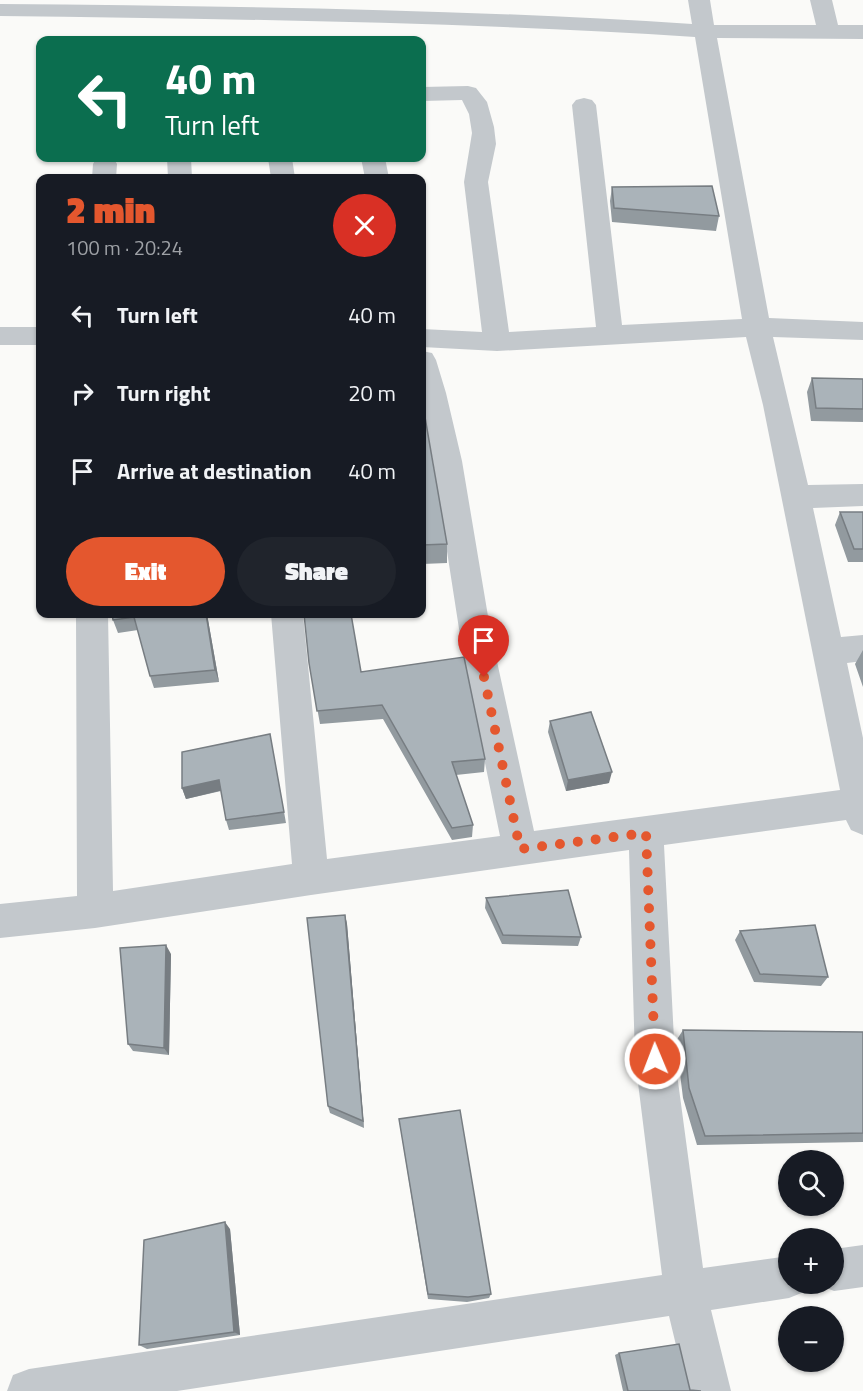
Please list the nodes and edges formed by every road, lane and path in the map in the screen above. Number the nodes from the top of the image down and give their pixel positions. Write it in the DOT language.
graph roads {
  1 [pos="575,0"];
  2 [pos="699,0"];
  3 [pos="821,0"];
  4 [pos="108,6"];
  5 [pos="347,7"];
  6 [pos="0,10"];
  7 [pos="465,10"];
  8 [pos="234,15"];
  9 [pos="576,23"];
  10 [pos="703,31"];
  11 [pos="829,32"];
  12 [pos="863,32"];
  13 [pos="426,94"];
  14 [pos="584,105"];
  15 [pos="757,327"];
  16 [pos="863,332"];
  17 [pos="610,335"];
  18 [pos="0,336"];
  19 [pos="36,336"];
  20 [pos="426,339"];
  21 [pos="497,342"];
  22 [pos="426,373"];
  23 [pos="863,495"];
  24 [pos="796,497"];
  25 [pos="92,618"];
  26 [pos="287,618"];
  27 [pos="863,648"];
  28 [pos="828,652"];
  29 [pos="862,807"];
  30 [pos="646,833"];
  31 [pos="520,849"];
  32 [pos="311,878"];
  33 [pos="95,911"];
  34 [pos="0,921"];
  35 [pos="863,1266"];
  36 [pos="844,1269"];
  37 [pos="778,1278"];
  38 [pos="685,1291"];
  39 [pos="29,1391"];
  40 [pos="709,1391"];
  1 -- 9 [label="street"];
  2 -- 10 [label="street"];
  3 -- 11 [label="street"];
  4 -- 6 [label="street"];
  4 -- 8 [label="street"];
  5 -- 7 [label="street"];
  5 -- 8 [label="street"];
  7 -- 9 [label="street"];
  9 -- 10 [label="street"];
  10 -- 11 [label="street"];
  10 -- 15 [label="street"];
  11 -- 12 [label="street"];
  13 -- 21 [label="street"];
  14 -- 17 [label="street"];
  15 -- 16 [label="street"];
  15 -- 17 [label="street"];
  15 -- 24 [label="street"];
  17 -- 21 [label="street"];
  18 -- 19 [label="street"];
  20 -- 21 [label="street"];
  22 -- 31 [label="street"];
  23 -- 24 [label="street"];
  24 -- 28 [label="street"];
  25 -- 33 [label="street"];
  26 -- 32 [label="street"];
  27 -- 28 [label="street"];
  28 -- 29 [label="street"];
  29 -- 30 [label="street"];
  30 -- 31 [label="street"];
  30 -- 38 [label="street"];
  31 -- 32 [label="street"];
  32 -- 33 [label="street"];
  33 -- 34 [label="street"];
  35 -- 36 [label="street"];
  37 -- 38 [label="street"];
  38 -- 39 [label="street"];
  38 -- 40 [label="street"];
}
